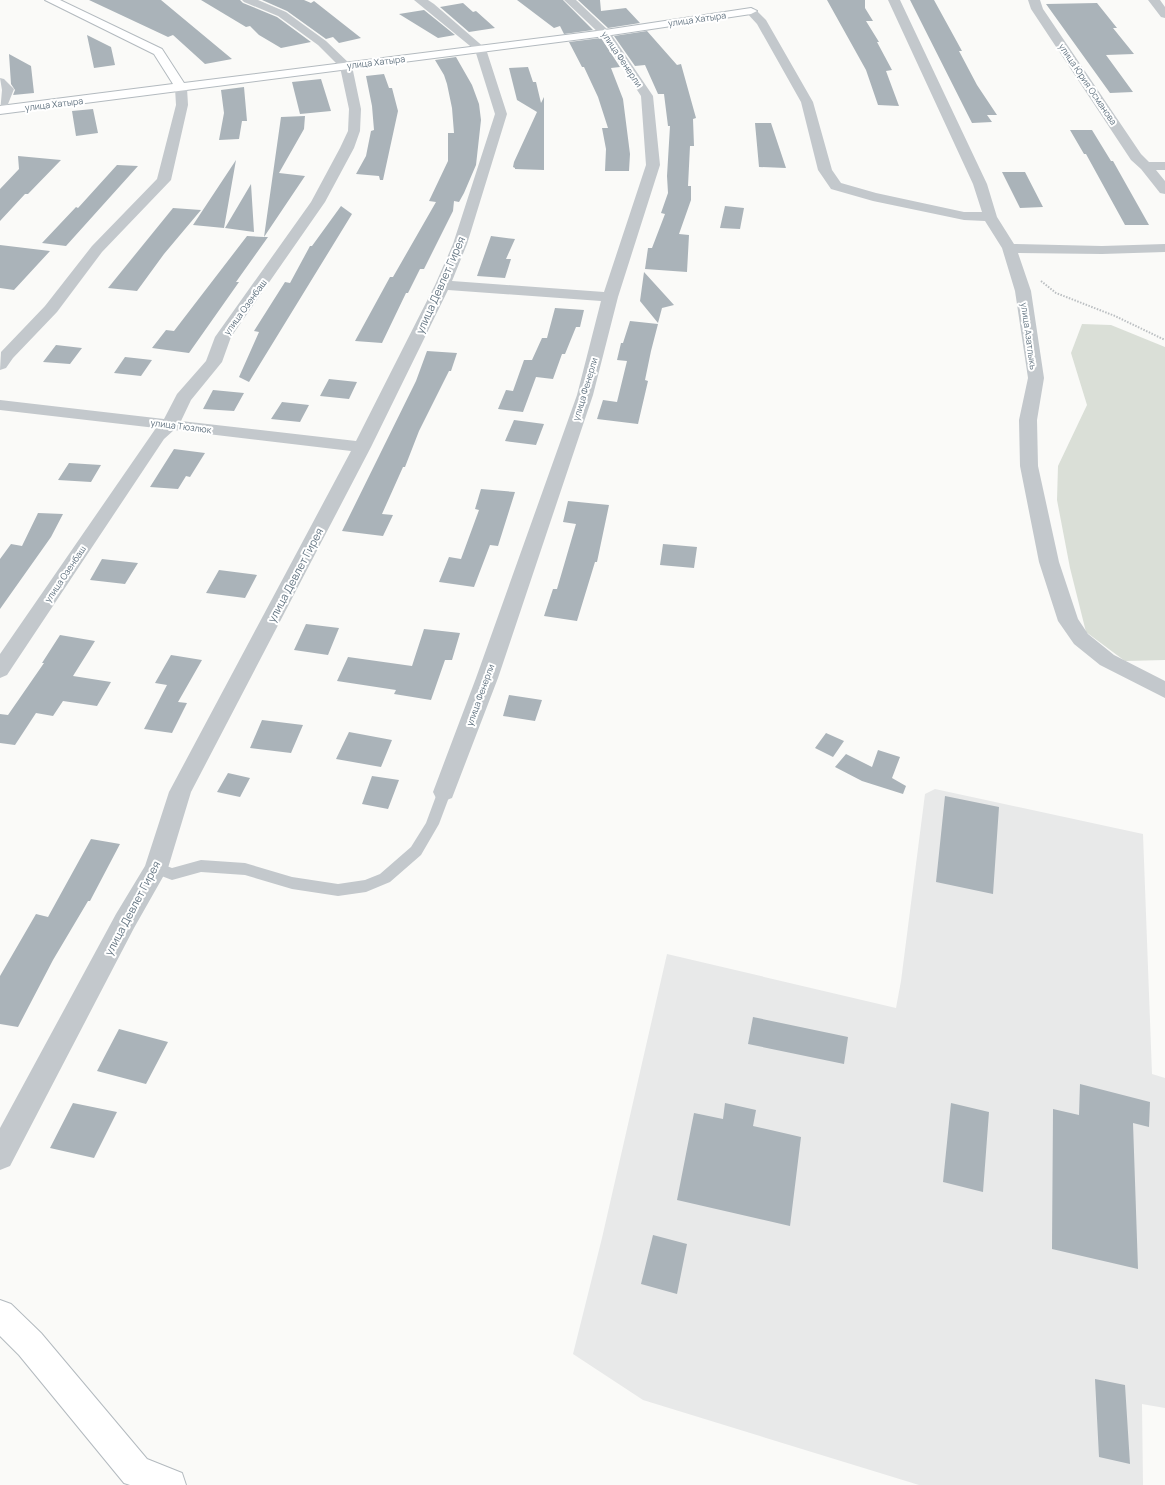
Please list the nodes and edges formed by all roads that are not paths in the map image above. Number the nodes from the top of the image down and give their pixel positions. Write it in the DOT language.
graph roads {
  1 [pos="51,0"];
  2 [pos="248,0"];
  3 [pos="420,0"];
  4 [pos="570,0"];
  5 [pos="737,0"];
  6 [pos="894,0"];
  7 [pos="1034,0"];
  8 [pos="1154,0"];
  9 [pos="751,11"];
  10 [pos="1165,15"];
  11 [pos="605,32"];
  12 [pos="480,49"];
  13 [pos="346,66"];
  14 [pos="0,82"];
  15 [pos="181,88"];
  16 [pos="0,110"];
  17 [pos="1146,166"];
  18 [pos="1165,166"];
  19 [pos="1165,190"];
  20 [pos="990,217"];
  21 [pos="1165,248"];
  22 [pos="1009,253"];
  23 [pos="443,285"];
  24 [pos="610,297"];
  25 [pos="0,365"];
  26 [pos="0,404"];
  27 [pos="170,425"];
  28 [pos="362,447"];
  29 [pos="0,670"];
  30 [pos="1165,690"];
  31 [pos="444,792"];
  32 [pos="156,868"];
  33 [pos="0,1156"];
  34 [pos="0,1315"];
  35 [pos="170,1485"];
  1 -- 15 [label="street"];
  2 -- 13 [label="street"];
  3 -- 12 [label="street"];
  4 -- 11 [label="street, улица Фенерли"];
  5 -- 9 [label="street"];
  6 -- 20 [label="street, улица Азатлыкъ"];
  7 -- 17 [label="street, улица Юрия Османова"];
  8 -- 10 [label="street"];
  9 -- 11 [label="street, улица Хатыра"];
  9 -- 20 [label="street"];
  11 -- 12 [label="street, улица Хатыра"];
  11 -- 24 [label="street, улица Фенерли"];
  12 -- 13 [label="street, улица Хатыра"];
  12 -- 23 [label="street, улица Девлет Гирея"];
  13 -- 15 [label="street, улица Хатыра"];
  13 -- 27 [label="street, улица Озенбаш"];
  14 -- 16 [label="street"];
  15 -- 16 [label="street, улица Хатыра"];
  15 -- 25 [label="street"];
  17 -- 18 [label="street"];
  17 -- 19 [label="street, улица Юрия Османова"];
  20 -- 22 [label="street, улица Азатлыкъ"];
  21 -- 22 [label="street"];
  22 -- 30 [label="street, улица Азатлыкъ"];
  23 -- 24 [label="street"];
  23 -- 28 [label="street, улица Девлет Гирея"];
  24 -- 31 [label="street, улица Фенерли"];
  26 -- 27 [label="street, улица Тюзлюк"];
  27 -- 28 [label="street, улица Тюзлюк"];
  27 -- 29 [label="street, улица Озенбаш"];
  28 -- 32 [label="street, улица Девлет Гирея"];
  31 -- 32 [label="lane"];
  32 -- 33 [label="street, улица Девлет Гирея"];
  34 -- 35 [label="street"];
}
